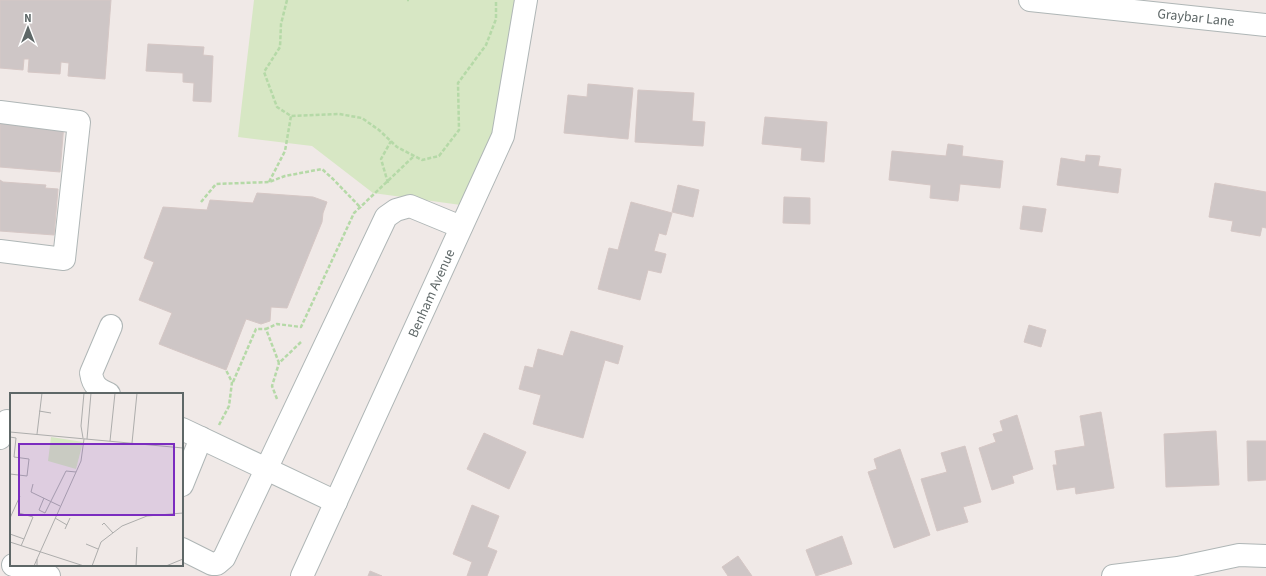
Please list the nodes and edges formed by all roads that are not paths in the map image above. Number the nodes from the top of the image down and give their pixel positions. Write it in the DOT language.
graph roads {
  1 [pos="526,0"];
  2 [pos="1030,0"];
  3 [pos="1266,25"];
  4 [pos="0,112"];
  5 [pos="461,227"];
  6 [pos="0,251"];
  7 [pos="111,326"];
  8 [pos="107,393"];
  9 [pos="183,429"];
  10 [pos="211,435"];
  11 [pos="267,469"];
  12 [pos="183,483"];
  13 [pos="336,502"];
  14 [pos="183,550"];
  15 [pos="1266,556"];
  16 [pos="0,561"];
  17 [pos="10,564"];
  18 [pos="15,566"];
  19 [pos="49,576"];
  20 [pos="302,576"];
  21 [pos="1113,576"];
  1 -- 5 [label="street, Benham Avenue"];
  2 -- 3 [label="street, Graybar Lane"];
  4 -- 6 [label="street"];
  5 -- 11 [label="street"];
  5 -- 13 [label="street, Benham Avenue"];
  7 -- 8 [label="street"];
  9 -- 10 [label="street"];
  10 -- 11 [label="street"];
  10 -- 12 [label="street"];
  11 -- 13 [label="street"];
  11 -- 14 [label="street"];
  13 -- 20 [label="street, Benham Avenue"];
  15 -- 21 [label="street"];
  16 -- 17 [label="street"];
  18 -- 19 [label="street"];
}
